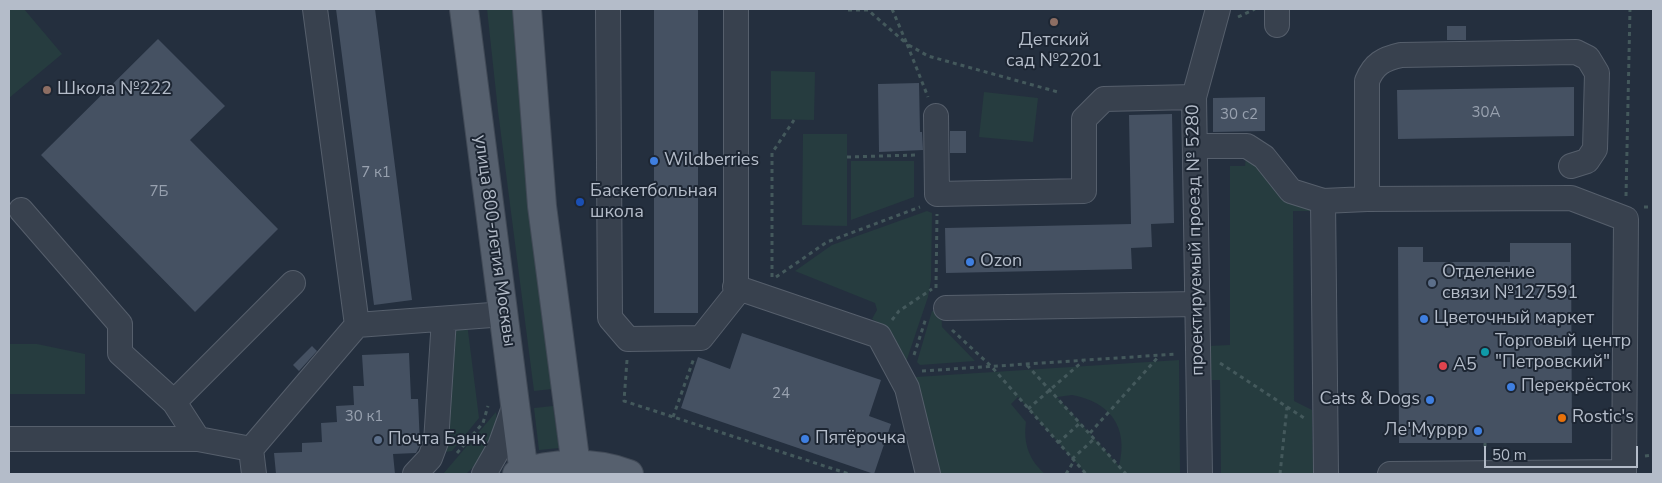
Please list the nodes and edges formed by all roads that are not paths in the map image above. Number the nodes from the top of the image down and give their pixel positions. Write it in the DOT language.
graph roads {
  1 [pos="315,9"];
  2 [pos="464,9"];
  3 [pos="527,9"];
  4 [pos="608,9"];
  5 [pos="736,9"];
  6 [pos="1218,9"];
  7 [pos="1194,97"];
  8 [pos="936,116"];
  9 [pos="1196,146"];
  10 [pos="1571,166"];
  11 [pos="1367,199"];
  12 [pos="1323,201"];
  13 [pos="21,210"];
  14 [pos="293,283"];
  15 [pos="735,287"];
  16 [pos="936,302"];
  17 [pos="1197,304"];
  18 [pos="504,314"];
  19 [pos="444,319"];
  20 [pos="357,326"];
  21 [pos="174,402"];
  22 [pos="516,402"];
  23 [pos="9,439"];
  24 [pos="198,439"];
  25 [pos="251,449"];
  26 [pos="577,470"];
  27 [pos="1624,473"];
  28 [pos="254,474"];
  29 [pos="415,474"];
  30 [pos="484,474"];
  31 [pos="521,474"];
  32 [pos="629,474"];
  33 [pos="928,474"];
  34 [pos="1200,474"];
  35 [pos="1326,474"];
  36 [pos="1390,474"];
  1 -- 20 [label="street"];
  2 -- 18 [label="main road, улица 800-летия Москвы"];
  3 -- 26 [label="main road"];
  4 -- 15 [label="street"];
  5 -- 15 [label="street"];
  6 -- 7 [label="street, проектируемый проезд № 5280"];
  7 -- 8 [label="street"];
  7 -- 9 [label="street, проектируемый проезд № 5280"];
  9 -- 12 [label="street"];
  9 -- 17 [label="street, проектируемый проезд № 5280"];
  10 -- 11 [label="street"];
  11 -- 12 [label="street"];
  11 -- 27 [label="street"];
  12 -- 35 [label="street"];
  13 -- 21 [label="street"];
  14 -- 21 [label="street"];
  15 -- 33 [label="street"];
  16 -- 17 [label="street"];
  17 -- 34 [label="street, проектируемый проезд № 5280"];
  18 -- 19 [label="street"];
  18 -- 22 [label="main road, улица 800-летия Москвы"];
  19 -- 20 [label="street"];
  19 -- 29 [label="street"];
  20 -- 25 [label="street"];
  21 -- 24 [label="street"];
  22 -- 30 [label="street"];
  22 -- 31 [label="main road, улица 800-летия Москвы"];
  23 -- 24 [label="street"];
  24 -- 25 [label="street"];
  25 -- 28 [label="street"];
  26 -- 31 [label="main road"];
  26 -- 32 [label="main road"];
  27 -- 36 [label="street"];
}
